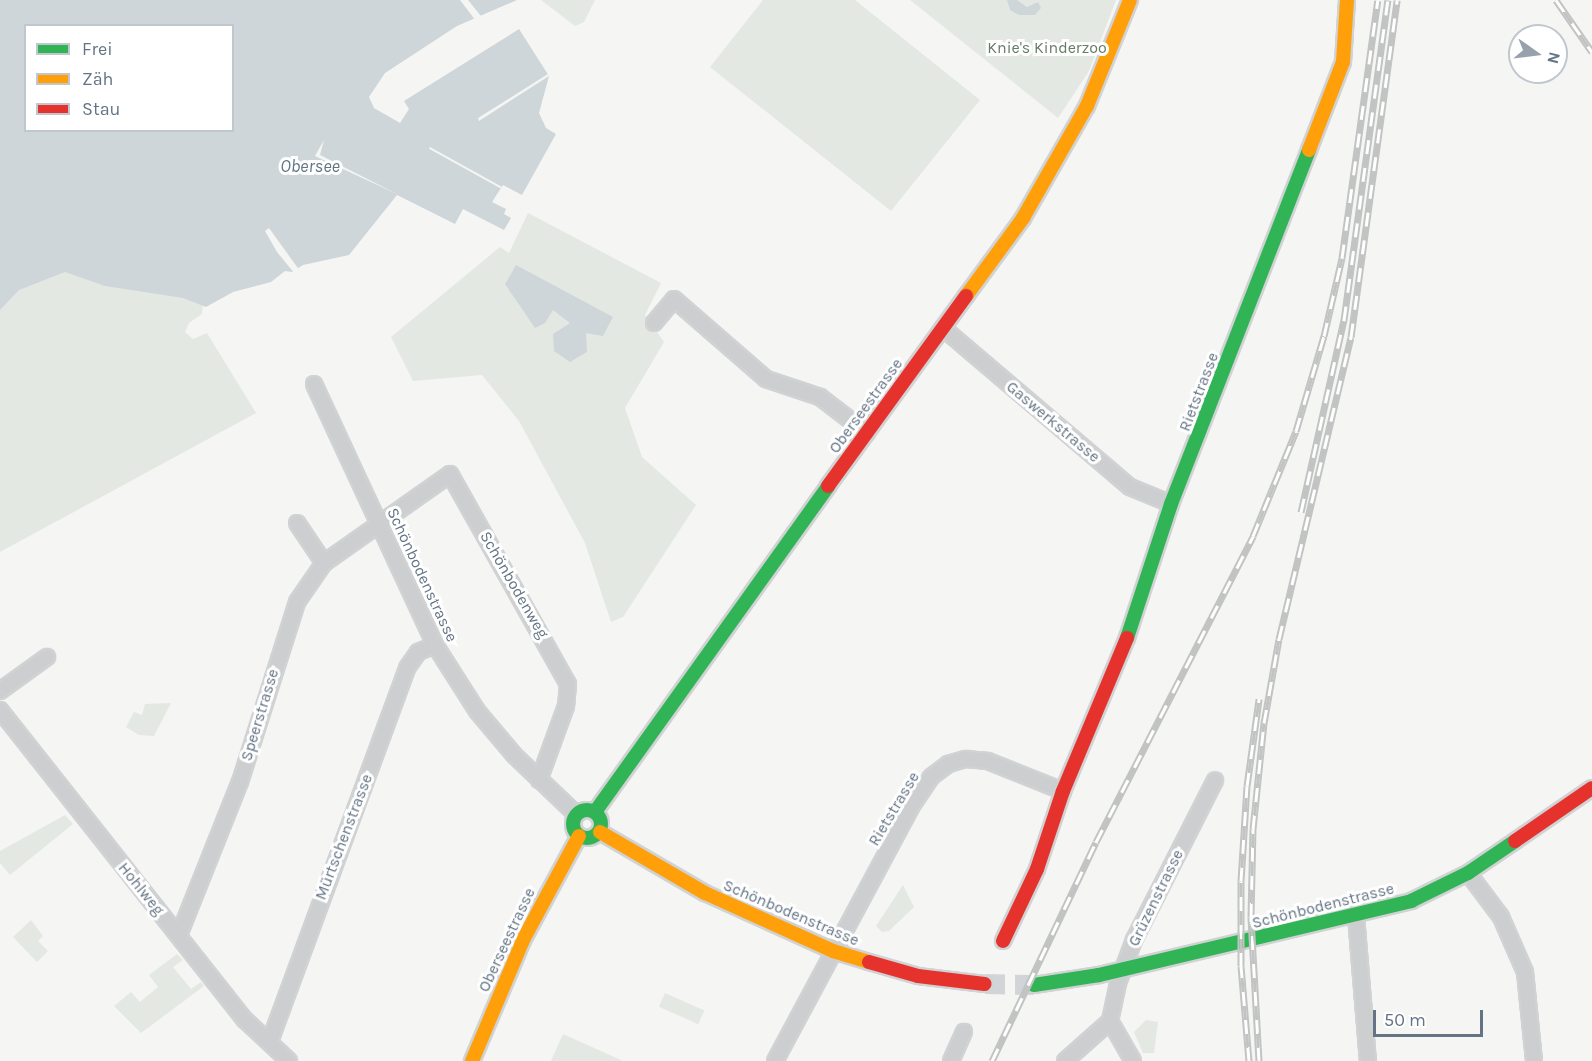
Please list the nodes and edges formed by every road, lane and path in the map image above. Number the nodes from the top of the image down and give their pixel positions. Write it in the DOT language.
graph roads {
  1 [pos="1130,0"];
  2 [pos="1347,0"];
  3 [pos="654,323"];
  4 [pos="943,328"];
  5 [pos="314,384"];
  6 [pos="867,433"];
  7 [pos="1171,504"];
  8 [pos="380,522"];
  9 [pos="297,523"];
  10 [pos="324,563"];
  11 [pos="435,645"];
  12 [pos="47,657"];
  13 [pos="0,691"];
  14 [pos="0,710"];
  15 [pos="539,780"];
  16 [pos="1215,780"];
  17 [pos="1063,791"];
  18 [pos="1590,792"];
  19 [pos="595,812"];
  20 [pos="576,814"];
  21 [pos="600,832"];
  22 [pos="579,836"];
  23 [pos="1468,873"];
  24 [pos="1356,916"];
  25 [pos="179,935"];
  26 [pos="1003,942"];
  27 [pos="833,951"];
  28 [pos="1122,970"];
  29 [pos="985,984"];
  30 [pos="1034,985"];
  31 [pos="1110,1021"];
  32 [pos="964,1032"];
  33 [pos="270,1041"];
  34 [pos="288,1061"];
  35 [pos="472,1061"];
  36 [pos="775,1061"];
  37 [pos="951,1061"];
  38 [pos="1065,1061"];
  39 [pos="1133,1061"];
  40 [pos="1368,1061"];
  41 [pos="1534,1061"];
  1 -- 4 [label="street, Oberseestrasse"];
  2 -- 7 [label="street, Rietstrasse"];
  3 -- 6 [label="street"];
  4 -- 6 [label="street, Oberseestrasse"];
  4 -- 7 [label="street, Gaswerkstrasse"];
  5 -- 8 [label="street, Schönbodenstrasse"];
  6 -- 19 [label="street, Oberseestrasse"];
  7 -- 17 [label="street, Rietstrasse"];
  8 -- 10 [label="street, Speerstrasse"];
  8 -- 11 [label="street, Schönbodenstrasse"];
  8 -- 15 [label="street, Schönbodenweg"];
  9 -- 10 [label="street"];
  10 -- 25 [label="street, Speerstrasse"];
  11 -- 15 [label="street, Schönbodenstrasse"];
  11 -- 33 [label="street, Mürtschenstrasse"];
  12 -- 13 [label="street"];
  14 -- 25 [label="street, Hohlweg"];
  15 -- 20 [label="street, Schönbodenstrasse"];
  16 -- 28 [label="street, Grüzenstrasse"];
  17 -- 26 [label="street, Rietstrasse"];
  17 -- 27 [label="street, Rietstrasse"];
  18 -- 23 [label="street, Schönbodenstrasse"];
  19 -- 20 [label="street"];
  19 -- 21 [label="street"];
  20 -- 22 [label="street"];
  21 -- 22 [label="street"];
  21 -- 27 [label="street, Schönbodenstrasse"];
  22 -- 35 [label="street, Oberseestrasse"];
  23 -- 24 [label="street, Schönbodenstrasse"];
  23 -- 41 [label="street"];
  24 -- 28 [label="street, Schönbodenstrasse"];
  24 -- 40 [label="street"];
  25 -- 33 [label="street, Hohlweg"];
  27 -- 29 [label="street, Schönbodenstrasse"];
  27 -- 36 [label="street, Rietstrasse"];
  28 -- 30 [label="street, Schönbodenstrasse"];
  28 -- 31 [label="street, Grüzenstrasse"];
  31 -- 38 [label="street"];
  31 -- 39 [label="street"];
  32 -- 37 [label="street"];
  33 -- 34 [label="street, Hohlweg"];
}
